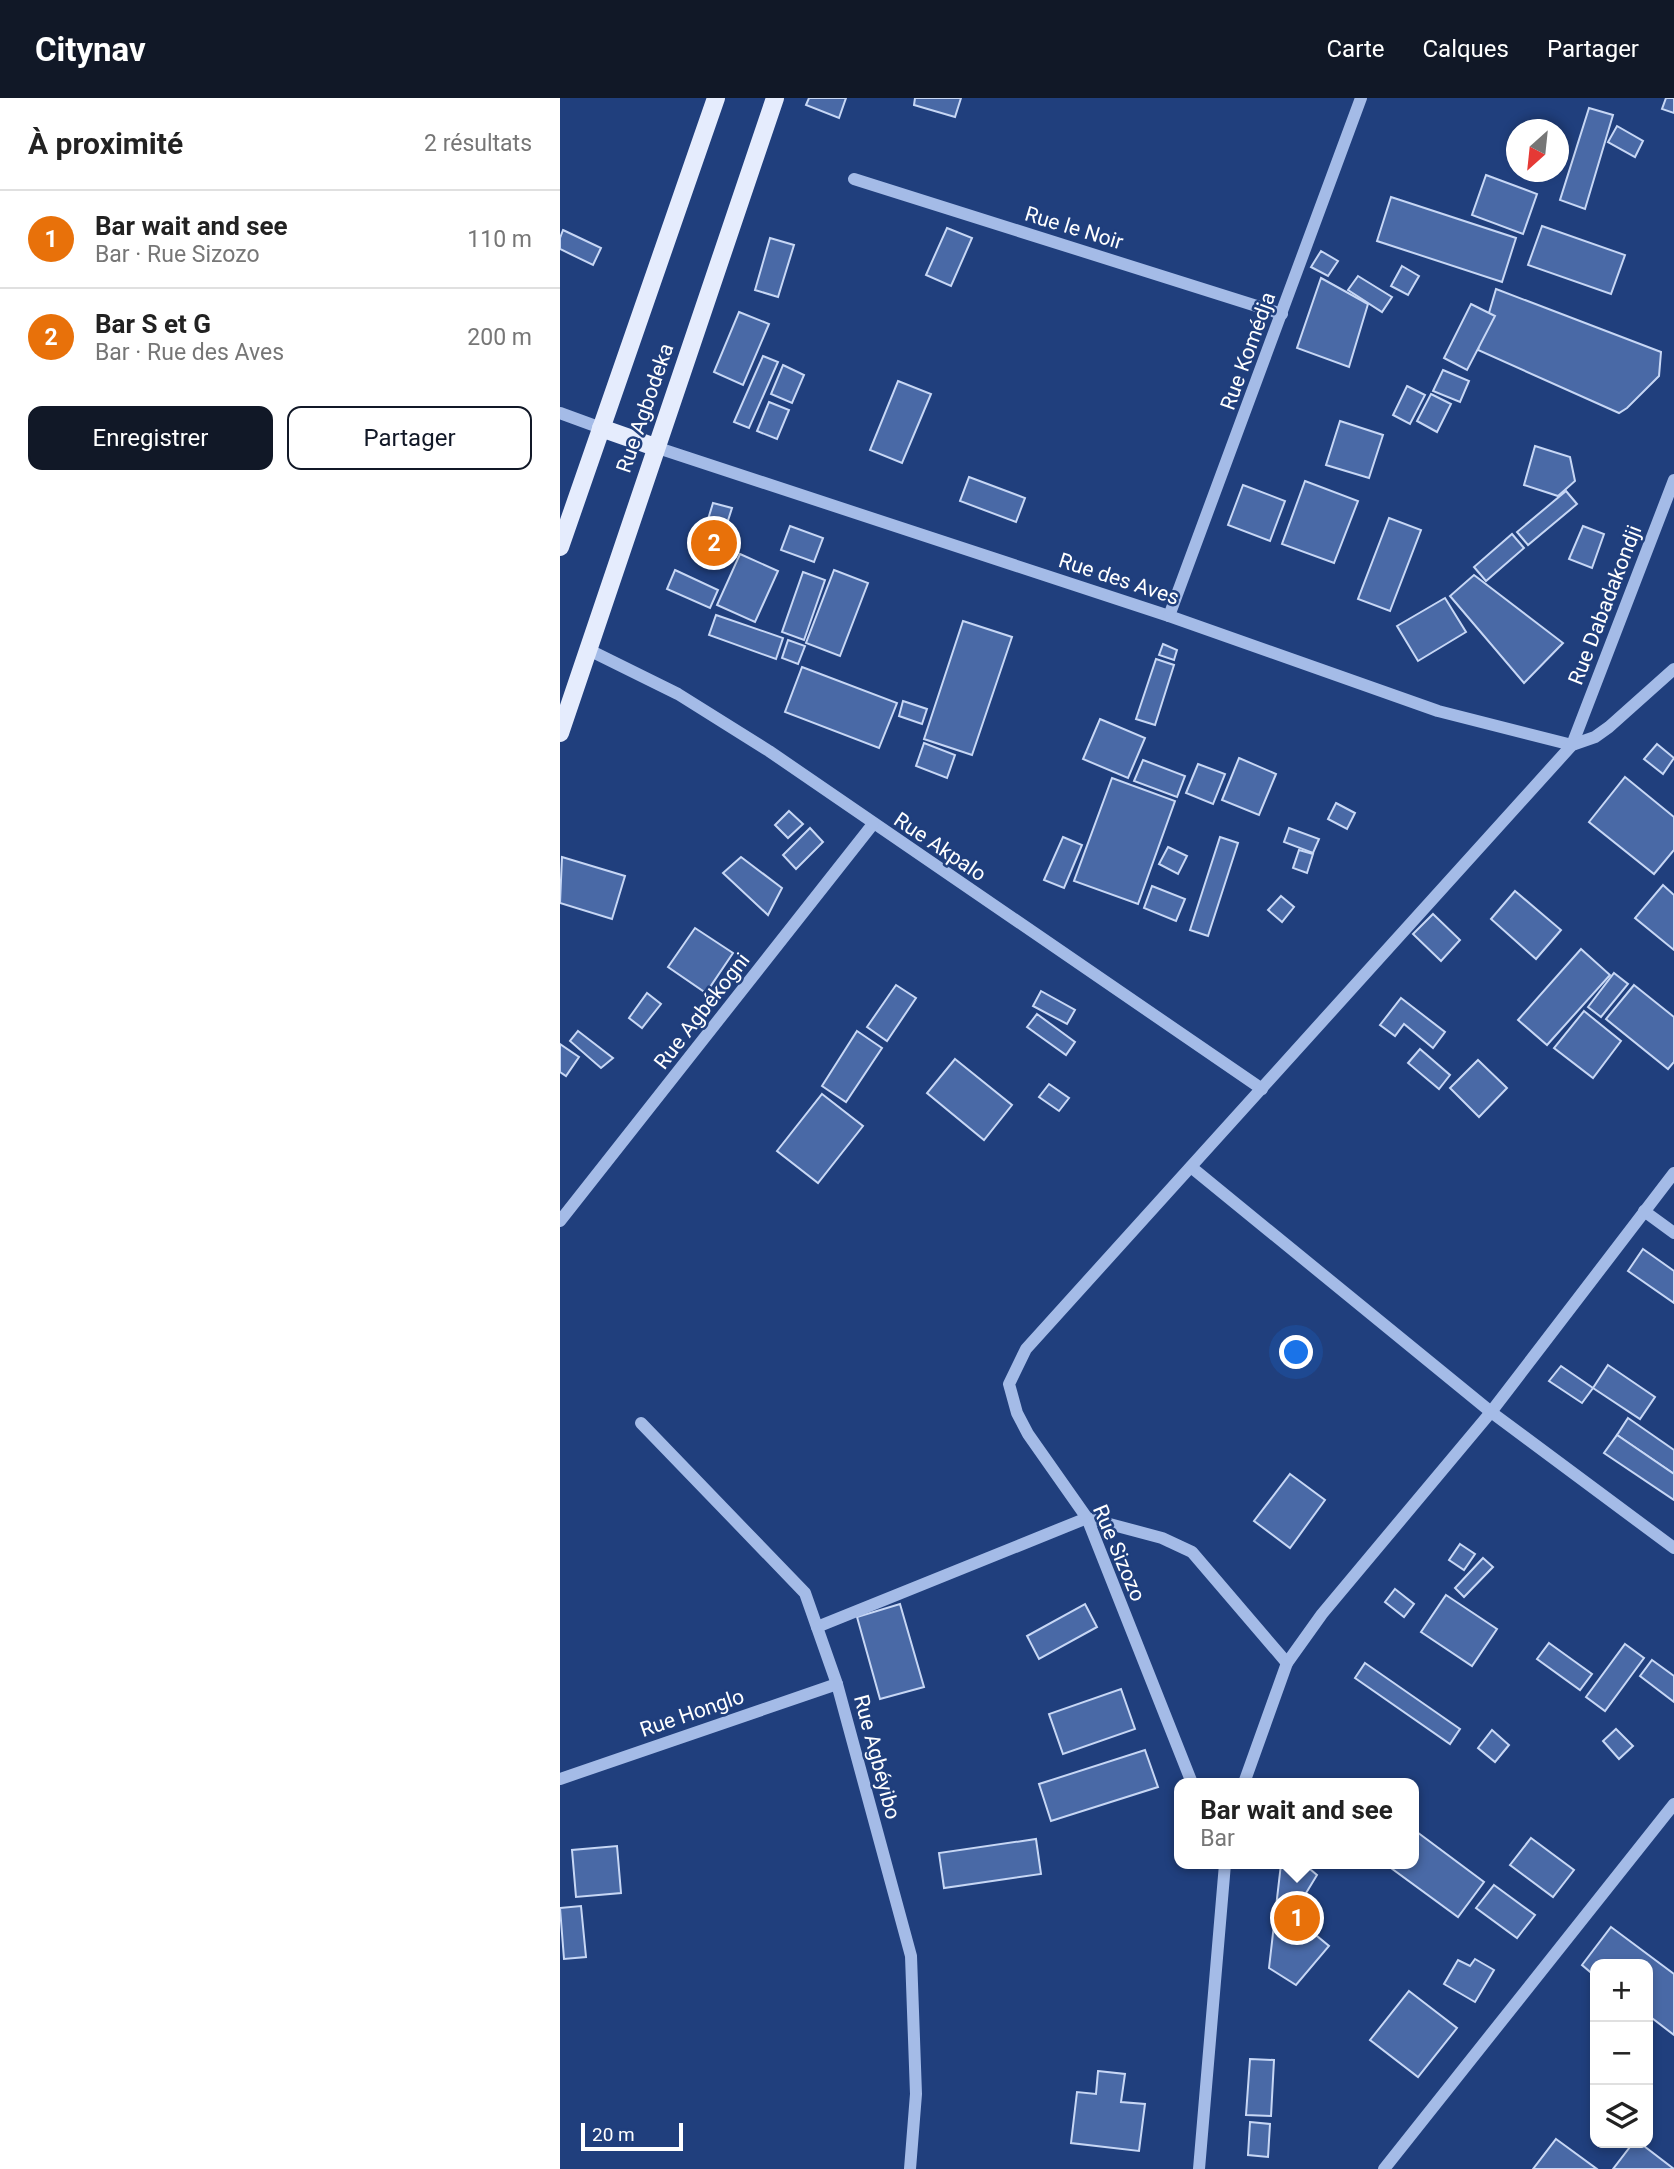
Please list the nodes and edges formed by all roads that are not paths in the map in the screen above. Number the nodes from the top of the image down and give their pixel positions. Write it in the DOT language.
graph roads {
  1 [pos="716,98"];
  2 [pos="775,98"];
  3 [pos="1361,98"];
  4 [pos="854,180"];
  5 [pos="1282,314"];
  6 [pos="560,413"];
  7 [pos="601,428"];
  8 [pos="655,447"];
  9 [pos="1674,480"];
  10 [pos="1674,505"];
  11 [pos="1661,512"];
  12 [pos="560,547"];
  13 [pos="1169,616"];
  14 [pos="589,650"];
  15 [pos="1674,669"];
  16 [pos="560,733"];
  17 [pos="1572,745"];
  18 [pos="873,824"];
  19 [pos="1262,1089"];
  20 [pos="1191,1167"];
  21 [pos="1674,1173"];
  22 [pos="1644,1210"];
  23 [pos="560,1221"];
  24 [pos="1674,1233"];
  25 [pos="1492,1412"];
  26 [pos="641,1423"];
  27 [pos="1087,1518"];
  28 [pos="1674,1548"];
  29 [pos="817,1627"];
  30 [pos="1287,1663"];
  31 [pos="837,1684"];
  32 [pos="1190,1778"];
  33 [pos="1246,1778"];
  34 [pos="560,1779"];
  35 [pos="1674,1804"];
  36 [pos="1225,1869"];
  37 [pos="910,2169"];
  38 [pos="1199,2169"];
  39 [pos="1384,2169"];
  1 -- 7 [label="main road, Rue Agbodeka"];
  2 -- 8 [label="main road, Rue Agbodeka"];
  3 -- 5 [label="street, Rue Komédja"];
  4 -- 5 [label="street, Rue le Noir"];
  5 -- 13 [label="street, Rue Komédja"];
  6 -- 7 [label="street"];
  7 -- 8 [label="main road"];
  7 -- 12 [label="main road, Rue Agbodeka"];
  8 -- 13 [label="street, Rue des Aves"];
  8 -- 14 [label="main road, Rue Agbodeka"];
  9 -- 11 [label="street, Rue Dabadakondji"];
  10 -- 11 [label="street"];
  11 -- 17 [label="street, Rue Dabadakondji"];
  13 -- 17 [label="street, Rue des Aves"];
  14 -- 16 [label="main road, Rue Agbodeka"];
  14 -- 18 [label="street, Rue Akpalo"];
  15 -- 17 [label="street"];
  17 -- 19 [label="street, Rue Sizozo"];
  18 -- 19 [label="street, Rue Akpalo"];
  18 -- 23 [label="street, Rue Agbékogni"];
  19 -- 20 [label="street, Rue Sizozo"];
  20 -- 25 [label="street"];
  20 -- 27 [label="street, Rue Sizozo"];
  21 -- 22 [label="street"];
  22 -- 24 [label="street"];
  22 -- 25 [label="street"];
  25 -- 28 [label="street"];
  25 -- 30 [label="street"];
  26 -- 29 [label="street, Rue Agbéyibo"];
  27 -- 29 [label="street"];
  27 -- 30 [label="street"];
  27 -- 32 [label="street, Rue Sizozo"];
  29 -- 31 [label="street, Rue Agbéyibo"];
  30 -- 33 [label="street"];
  31 -- 34 [label="street, Rue Honglo"];
  31 -- 37 [label="street, Rue Agbéyibo"];
  35 -- 39 [label="street"];
  36 -- 38 [label="street"];
}
